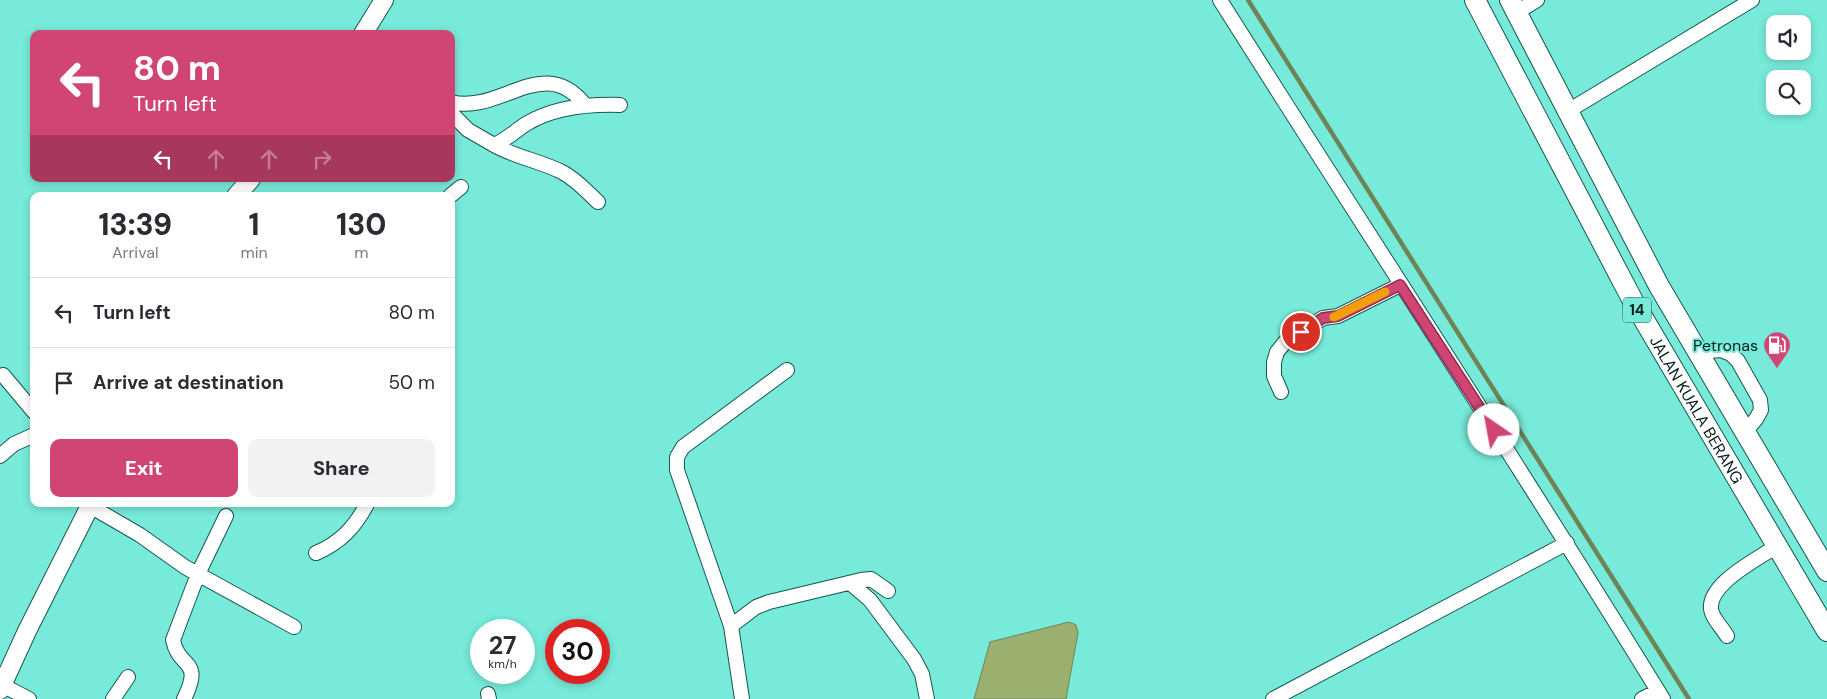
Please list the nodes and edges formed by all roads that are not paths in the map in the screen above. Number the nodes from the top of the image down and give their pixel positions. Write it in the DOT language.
graph roads {
  1 [pos="384,0"];
  2 [pos="1220,0"];
  3 [pos="1475,0"];
  4 [pos="1537,0"];
  5 [pos="1752,0"];
  6 [pos="1513,6"];
  7 [pos="365,30"];
  8 [pos="455,102"];
  9 [pos="585,105"];
  10 [pos="620,105"];
  11 [pos="1568,111"];
  12 [pos="455,116"];
  13 [pos="494,145"];
  14 [pos="248,182"];
  15 [pos="461,187"];
  16 [pos="240,192"];
  17 [pos="455,192"];
  18 [pos="598,202"];
  19 [pos="1400,285"];
  20 [pos="1698,352"];
  21 [pos="787,370"];
  22 [pos="3,375"];
  23 [pos="1281,392"];
  24 [pos="30,407"];
  25 [pos="1745,432"];
  26 [pos="1712,436"];
  27 [pos="30,437"];
  28 [pos="0,456"];
  29 [pos="90,507"];
  30 [pos="94,507"];
  31 [pos="365,507"];
  32 [pos="226,516"];
  33 [pos="1804,531"];
  34 [pos="1567,543"];
  35 [pos="1768,551"];
  36 [pos="316,553"];
  37 [pos="1827,555"];
  38 [pos="1827,572"];
  39 [pos="198,574"];
  40 [pos="850,583"];
  41 [pos="888,591"];
  42 [pos="1824,618"];
  43 [pos="730,626"];
  44 [pos="294,627"];
  45 [pos="1727,636"];
  46 [pos="1827,649"];
  47 [pos="128,677"];
  48 [pos="1,686"];
  49 [pos="1660,695"];
  50 [pos="29,699"];
  51 [pos="112,699"];
  52 [pos="184,699"];
  53 [pos="742,699"];
  54 [pos="927,699"];
  55 [pos="1273,699"];
  56 [pos="1642,699"];
  1 -- 7 [label="main road"];
  2 -- 19 [label="street"];
  3 -- 26 [label="highway, JALAN KUALA BERANG / 14"];
  4 -- 6 [label="street"];
  5 -- 11 [label="street"];
  6 -- 11 [label="highway, JALAN KUALA BERANG / 14"];
  8 -- 9 [label="street"];
  9 -- 10 [label="street"];
  9 -- 13 [label="street"];
  11 -- 20 [label="highway, JALAN KUALA BERANG / 14"];
  12 -- 13 [label="street"];
  13 -- 18 [label="street"];
  14 -- 16 [label="main road"];
  15 -- 17 [label="street"];
  19 -- 23 [label="street"];
  19 -- 34 [label="street"];
  20 -- 25 [label="highway, JALAN KUALA BERANG / 14"];
  20 -- 25 [label="street"];
  21 -- 43 [label="street"];
  22 -- 24 [label="street"];
  25 -- 33 [label="highway, JALAN KUALA BERANG / 14"];
  26 -- 35 [label="highway, 14"];
  26 -- 42 [label="highway, JALAN KUALA BERANG / 14"];
  27 -- 28 [label="street"];
  29 -- 48 [label="main road"];
  30 -- 39 [label="street"];
  31 -- 36 [label="street"];
  32 -- 39 [label="street"];
  33 -- 37 [label="highway"];
  33 -- 38 [label="highway, JALAN KUALA BERANG / 14"];
  34 -- 49 [label="street"];
  34 -- 55 [label="street"];
  35 -- 45 [label="street"];
  35 -- 46 [label="highway, 14"];
  39 -- 44 [label="street"];
  39 -- 52 [label="street"];
  40 -- 41 [label="street"];
  40 -- 43 [label="street"];
  40 -- 54 [label="street"];
  43 -- 53 [label="street"];
  47 -- 51 [label="street"];
  48 -- 50 [label="street"];
  49 -- 56 [label="street"];
}
